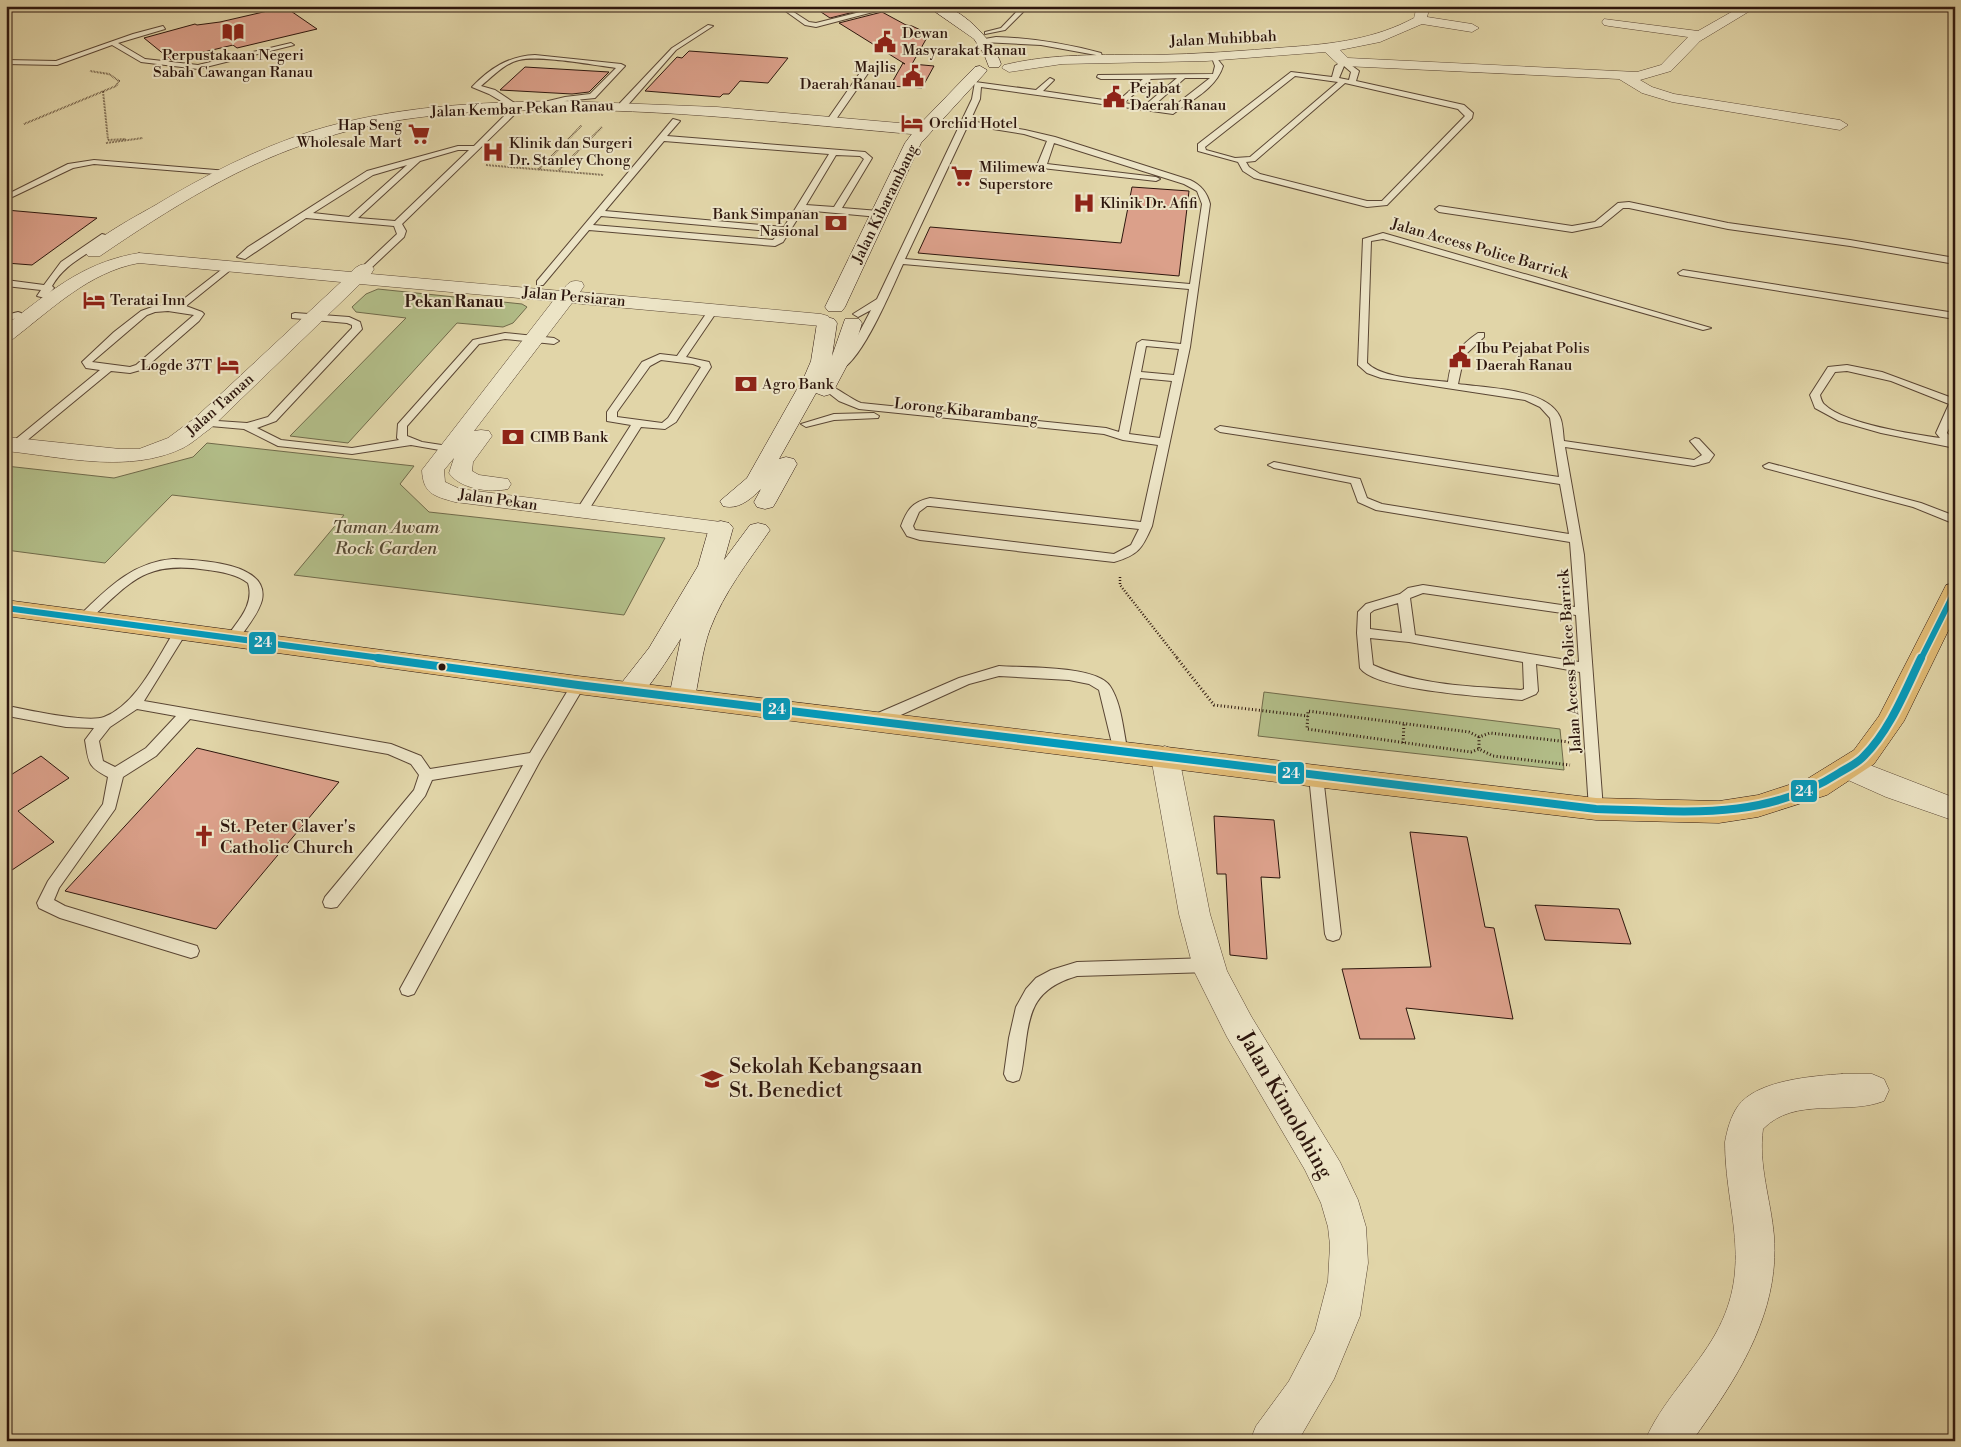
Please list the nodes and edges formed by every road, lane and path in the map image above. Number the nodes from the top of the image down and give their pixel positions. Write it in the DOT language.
graph roads {
  1 [pos="893,6"];
  2 [pos="933,6"];
  3 [pos="1026,6"];
  4 [pos="1752,6"];
  5 [pos="787,10"];
  6 [pos="1422,13"];
  7 [pos="1609,22"];
  8 [pos="710,26"];
  9 [pos="163,28"];
  10 [pos="1472,28"];
  11 [pos="1700,35"];
  12 [pos="979,37"];
  13 [pos="113,43"];
  14 [pos="291,45"];
  15 [pos="1329,48"];
  16 [pos="1215,58"];
  17 [pos="1100,59"];
  18 [pos="6,62"];
  19 [pos="1344,62"];
  20 [pos="37,64"];
  21 [pos="867,69"];
  22 [pos="986,74"];
  23 [pos="1184,76"];
  24 [pos="1216,76"];
  25 [pos="1149,77"];
  26 [pos="1625,77"];
  27 [pos="1101,78"];
  28 [pos="1335,79"];
  29 [pos="1050,80"];
  30 [pos="1348,82"];
  31 [pos="103,91"];
  32 [pos="1037,94"];
  33 [pos="543,105"];
  34 [pos="623,105"];
  35 [pos="1118,105"];
  36 [pos="1145,109"];
  37 [pos="511,111"];
  38 [pos="591,116"];
  39 [pos="611,117"];
  40 [pos="676,121"];
  41 [pos="964,122"];
  42 [pos="24,124"];
  43 [pos="1840,125"];
  44 [pos="825,128"];
  45 [pos="918,137"];
  46 [pos="143,138"];
  47 [pos="661,138"];
  48 [pos="1052,139"];
  49 [pos="476,148"];
  50 [pos="834,152"];
  51 [pos="420,157"];
  52 [pos="1242,161"];
  53 [pos="460,163"];
  54 [pos="538,169"];
  55 [pos="559,171"];
  56 [pos="228,173"];
  57 [pos="629,177"];
  58 [pos="1187,182"];
  59 [pos="6,198"];
  60 [pos="800,207"];
  61 [pos="163,209"];
  62 [pos="1439,209"];
  63 [pos="837,210"];
  64 [pos="599,213"];
  65 [pos="879,214"];
  66 [pos="304,215"];
  67 [pos="351,219"];
  68 [pos="397,224"];
  69 [pos="587,227"];
  70 [pos="786,230"];
  71 [pos="133,248"];
  72 [pos="93,254"];
  73 [pos="118,260"];
  74 [pos="236,261"];
  75 [pos="899,261"];
  76 [pos="1955,261"];
  77 [pos="352,272"];
  78 [pos="1683,273"];
  79 [pos="6,283"];
  80 [pos="540,283"];
  81 [pos="1193,287"];
  82 [pos="45,292"];
  83 [pos="581,292"];
  84 [pos="881,301"];
  85 [pos="177,309"];
  86 [pos="713,310"];
  87 [pos="828,315"];
  88 [pos="304,316"];
  89 [pos="1955,316"];
  90 [pos="855,318"];
  91 [pos="10,319"];
  92 [pos="1706,328"];
  93 [pos="1481,335"];
  94 [pos="6,336"];
  95 [pos="544,340"];
  96 [pos="1185,348"];
  97 [pos="680,359"];
  98 [pos="109,368"];
  99 [pos="1136,375"];
  100 [pos="1179,379"];
  101 [pos="830,380"];
  102 [pos="1453,386"];
  103 [pos="1955,403"];
  104 [pos="203,423"];
  105 [pos="637,424"];
  106 [pos="806,424"];
  107 [pos="248,427"];
  108 [pos="1220,429"];
  109 [pos="31,431"];
  110 [pos="1123,437"];
  111 [pos="9,439"];
  112 [pos="1695,441"];
  113 [pos="410,442"];
  114 [pos="1164,442"];
  115 [pos="1559,443"];
  116 [pos="1952,445"];
  117 [pos="459,450"];
  118 [pos="1274,466"];
  119 [pos="1769,466"];
  120 [pos="1565,481"];
  121 [pos="765,502"];
  122 [pos="587,503"];
  123 [pos="724,513"];
  124 [pos="1955,520"];
  125 [pos="1146,526"];
  126 [pos="758,530"];
  127 [pos="1575,539"];
  128 [pos="1121,556"];
  129 [pos="1955,591"];
  130 [pos="1404,596"];
  131 [pos="6,608"];
  132 [pos="1582,612"];
  133 [pos="85,617"];
  134 [pos="182,630"];
  135 [pos="1363,633"];
  136 [pos="233,637"];
  137 [pos="1409,638"];
  138 [pos="1529,659"];
  139 [pos="1585,668"];
  140 [pos="578,685"];
  141 [pos="629,690"];
  142 [pos="682,697"];
  143 [pos="135,704"];
  144 [pos="13,712"];
  145 [pos="187,713"];
  146 [pos="1308,716"];
  147 [pos="876,720"];
  148 [pos="105,723"];
  149 [pos="1404,724"];
  150 [pos="1479,738"];
  151 [pos="1403,743"];
  152 [pos="1591,745"];
  153 [pos="1479,749"];
  154 [pos="1121,752"];
  155 [pos="1165,757"];
  156 [pos="534,758"];
  157 [pos="1593,768"];
  158 [pos="1849,768"];
  159 [pos="116,774"];
  160 [pos="426,775"];
  161 [pos="1316,776"];
  162 [pos="1596,809"];
  163 [pos="1954,811"];
  164 [pos="331,902"];
  165 [pos="1333,934"];
  166 [pos="191,951"];
  167 [pos="1210,966"];
  168 [pos="408,989"];
  169 [pos="1013,1074"];
  170 [pos="1872,1090"];
  171 [pos="1270,1441"];
  172 [pos="1666,1441"];
  1 -- 5 [label="lane"];
  2 -- 12 [label="street"];
  3 -- 12 [label="lane"];
  4 -- 11 [label="street"];
  6 -- 10 [label="street"];
  6 -- 15 [label="street, Jalan Muhibbah"];
  7 -- 11 [label="street"];
  8 -- 34 [label="lane"];
  9 -- 13 [label="lane"];
  11 -- 26 [label="street"];
  12 -- 17 [label="lane"];
  12 -- 22 [label="street"];
  13 -- 14 [label="lane"];
  13 -- 20 [label="lane"];
  15 -- 16 [label="street, Jalan Muhibbah"];
  15 -- 19 [label="street"];
  16 -- 17 [label="street, Jalan Muhibbah"];
  16 -- 24 [label="lane"];
  17 -- 22 [label="street, Jalan Muhibbah"];
  18 -- 20 [label="lane"];
  19 -- 26 [label="street"];
  19 -- 28 [label="lane"];
  19 -- 30 [label="lane"];
  20 -- 31 [label="path"];
  21 -- 44 [label="lane"];
  22 -- 32 [label="lane"];
  22 -- 41 [label="lane"];
  22 -- 45 [label="street, Jalan Kibarambang"];
  23 -- 24 [label="lane"];
  23 -- 25 [label="lane"];
  23 -- 36 [label="lane"];
  24 -- 36 [label="lane"];
  25 -- 27 [label="lane"];
  25 -- 35 [label="lane"];
  26 -- 43 [label="street"];
  28 -- 30 [label="lane"];
  28 -- 52 [label="lane"];
  29 -- 32 [label="lane"];
  30 -- 52 [label="lane"];
  30 -- 52 [label="lane"];
  31 -- 42 [label="path"];
  31 -- 46 [label="path"];
  32 -- 35 [label="lane"];
  33 -- 34 [label="street, Jalan Kembar Pekan Ranau"];
  33 -- 37 [label="street, Jalan Kembar Pekan Ranau"];
  33 -- 37 [label="lane"];
  34 -- 44 [label="street, Jalan Kembar Pekan Ranau"];
  35 -- 36 [label="lane"];
  37 -- 38 [label="street, Jalan Kembar Pekan Ranau"];
  37 -- 49 [label="lane"];
  37 -- 56 [label="street, Jalan Kembar Pekan Ranau"];
  37 -- 71 [label="street, Jalan Kembar Pekan Ranau"];
  38 -- 39 [label="street, Jalan Kembar Pekan Ranau"];
  38 -- 54 [label="path"];
  39 -- 40 [label="street, Jalan Kembar Pekan Ranau"];
  39 -- 55 [label="path"];
  40 -- 44 [label="street, Jalan Kembar Pekan Ranau"];
  40 -- 47 [label="lane"];
  41 -- 48 [label="lane"];
  41 -- 75 [label="lane"];
  44 -- 45 [label="street, Jalan Kembar Pekan Ranau"];
  45 -- 65 [label="street, Jalan Kibarambang"];
  47 -- 50 [label="lane"];
  47 -- 57 [label="lane"];
  48 -- 58 [label="lane"];
  48 -- 58 [label="lane"];
  49 -- 51 [label="lane"];
  49 -- 53 [label="lane"];
  50 -- 60 [label="lane"];
  50 -- 63 [label="lane"];
  51 -- 66 [label="lane"];
  51 -- 67 [label="lane"];
  53 -- 54 [label="path"];
  53 -- 68 [label="lane"];
  54 -- 55 [label="path"];
  55 -- 57 [label="path"];
  56 -- 59 [label="lane"];
  56 -- 61 [label="street, Jalan Kembar Pekan Ranau"];
  57 -- 64 [label="lane"];
  58 -- 81 [label="lane"];
  60 -- 63 [label="lane"];
  60 -- 70 [label="lane"];
  61 -- 72 [label="street, Jalan Kembar Pekan Ranau"];
  61 -- 82 [label="lane"];
  62 -- 76 [label="lane"];
  63 -- 65 [label="lane"];
  64 -- 69 [label="lane"];
  64 -- 70 [label="lane"];
  65 -- 87 [label="street, Jalan Kibarambang"];
  66 -- 67 [label="lane"];
  66 -- 74 [label="lane"];
  67 -- 68 [label="lane"];
  68 -- 77 [label="lane"];
  69 -- 70 [label="lane"];
  69 -- 80 [label="lane"];
  71 -- 72 [label="street, Jalan Persiaran"];
  71 -- 73 [label="street, Jalan Kembar Pekan Ranau"];
  71 -- 74 [label="street, Jalan Persiaran"];
  72 -- 73 [label="street, Jalan Persiaran"];
  72 -- 82 [label="street"];
  73 -- 74 [label="street, Jalan Persiaran"];
  73 -- 94 [label="street"];
  74 -- 77 [label="street, Jalan Persiaran"];
  74 -- 85 [label="lane"];
  75 -- 81 [label="lane"];
  75 -- 84 [label="lane"];
  77 -- 80 [label="street, Jalan Persiaran"];
  77 -- 83 [label="street, Jalan Persiaran"];
  77 -- 88 [label="street, Jalan Taman"];
  78 -- 89 [label="lane"];
  79 -- 82 [label="lane"];
  80 -- 83 [label="street, Jalan Persiaran"];
  81 -- 96 [label="lane"];
  82 -- 91 [label="street"];
  83 -- 86 [label="street, Jalan Persiaran"];
  83 -- 87 [label="street, Jalan Persiaran"];
  83 -- 95 [label="street, Jalan Pekan"];
  84 -- 90 [label="lane"];
  84 -- 101 [label="lane"];
  85 -- 98 [label="lane"];
  85 -- 98 [label="lane"];
  86 -- 87 [label="street, Jalan Persiaran"];
  86 -- 97 [label="lane"];
  87 -- 90 [label="street"];
  87 -- 123 [label="street, Jalan Kibarambang"];
  88 -- 104 [label="street, Jalan Taman"];
  88 -- 107 [label="lane"];
  88 -- 109 [label="street, Jalan Taman"];
  90 -- 101 [label="street"];
  92 -- 102 [label="lane, Jalan Access Police Barrick"];
  93 -- 102 [label="lane"];
  95 -- 113 [label="lane"];
  95 -- 117 [label="street, Jalan Pekan"];
  96 -- 99 [label="lane"];
  96 -- 100 [label="lane"];
  97 -- 105 [label="lane"];
  97 -- 105 [label="lane"];
  98 -- 109 [label="lane"];
  99 -- 100 [label="lane"];
  99 -- 110 [label="lane"];
  100 -- 114 [label="lane"];
  101 -- 106 [label="street"];
  101 -- 110 [label="lane, Lorong Kibarambang"];
  102 -- 115 [label="lane, Jalan Access Police Barrick"];
  103 -- 116 [label="lane"];
  103 -- 116 [label="lane"];
  104 -- 107 [label="lane"];
  104 -- 111 [label="street, Jalan Taman"];
  105 -- 122 [label="lane"];
  106 -- 110 [label="lane, Lorong Kibarambang"];
  106 -- 121 [label="street"];
  107 -- 113 [label="lane"];
  108 -- 120 [label="lane"];
  109 -- 111 [label="street, Jalan Taman"];
  110 -- 114 [label="lane, Lorong Kibarambang"];
  112 -- 115 [label="lane"];
  113 -- 117 [label="lane"];
  114 -- 125 [label="lane"];
  115 -- 120 [label="lane, Jalan Access Police Barrick"];
  117 -- 122 [label="street, Jalan Pekan"];
  117 -- 122 [label="street, Jalan Pekan"];
  118 -- 127 [label="lane"];
  119 -- 124 [label="lane"];
  120 -- 127 [label="lane, Jalan Access Police Barrick"];
  121 -- 123 [label="street"];
  121 -- 126 [label="street"];
  122 -- 123 [label="street, Jalan Pekan"];
  123 -- 126 [label="street"];
  123 -- 141 [label="street"];
  125 -- 128 [label="lane"];
  125 -- 128 [label="lane"];
  126 -- 142 [label="street"];
  127 -- 132 [label="lane, Jalan Access Police Barrick"];
  128 -- 146 [label="path"];
  129 -- 158 [label="highway"];
  130 -- 132 [label="lane"];
  130 -- 135 [label="lane"];
  130 -- 137 [label="lane"];
  131 -- 133 [label="highway"];
  132 -- 139 [label="lane, Jalan Access Police Barrick"];
  133 -- 134 [label="highway"];
  133 -- 136 [label="lane"];
  134 -- 136 [label="highway"];
  134 -- 143 [label="lane"];
  135 -- 137 [label="lane"];
  135 -- 138 [label="lane"];
  136 -- 140 [label="highway"];
  137 -- 138 [label="lane"];
  138 -- 139 [label="lane"];
  139 -- 152 [label="lane, Jalan Access Police Barrick"];
  140 -- 141 [label="highway"];
  140 -- 156 [label="lane"];
  141 -- 142 [label="highway"];
  142 -- 147 [label="highway"];
  143 -- 145 [label="lane"];
  143 -- 148 [label="lane"];
  144 -- 148 [label="lane"];
  145 -- 159 [label="lane"];
  145 -- 160 [label="lane"];
  146 -- 149 [label="path"];
  146 -- 151 [label="path"];
  147 -- 154 [label="highway"];
  147 -- 154 [label="lane"];
  148 -- 159 [label="lane"];
  149 -- 150 [label="path"];
  149 -- 151 [label="path"];
  150 -- 152 [label="path"];
  150 -- 153 [label="path"];
  151 -- 153 [label="path"];
  152 -- 157 [label="lane, Jalan Access Police Barrick"];
  153 -- 157 [label="path"];
  154 -- 155 [label="highway"];
  155 -- 161 [label="highway"];
  155 -- 167 [label="street, Jalan Kimolohing"];
  156 -- 160 [label="lane"];
  156 -- 168 [label="lane"];
  157 -- 162 [label="lane, Jalan Access Police Barrick"];
  158 -- 162 [label="highway"];
  158 -- 163 [label="street"];
  159 -- 166 [label="lane"];
  160 -- 164 [label="lane"];
  161 -- 162 [label="highway"];
  161 -- 165 [label="lane"];
  167 -- 169 [label="lane"];
  167 -- 171 [label="street, Jalan Kimolohing"];
  170 -- 172 [label="street"];
}
